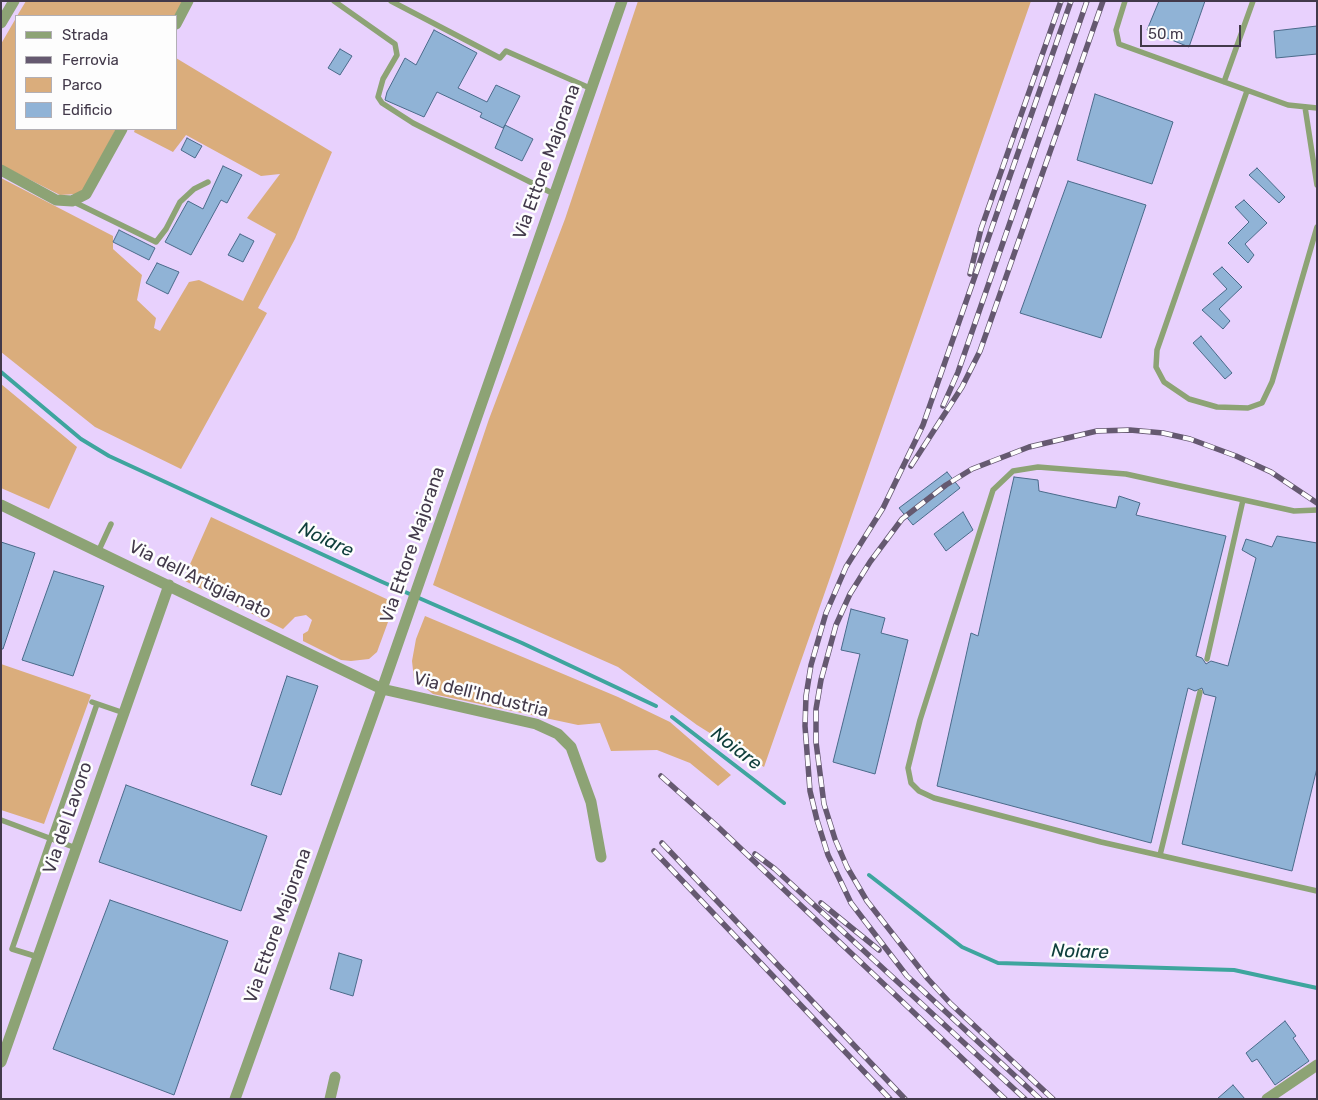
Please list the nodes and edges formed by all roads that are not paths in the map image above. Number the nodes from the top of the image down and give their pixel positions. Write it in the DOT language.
graph roads {
  1 [pos="14,1"];
  2 [pos="188,1"];
  3 [pos="334,1"];
  4 [pos="391,1"];
  5 [pos="622,1"];
  6 [pos="1125,1"];
  7 [pos="1254,1"];
  8 [pos="178,20"];
  9 [pos="1,23"];
  10 [pos="1224,82"];
  11 [pos="592,89"];
  12 [pos="1247,91"];
  13 [pos="1305,107"];
  14 [pos="1317,108"];
  15 [pos="121,130"];
  16 [pos="1,170"];
  17 [pos="208,182"];
  18 [pos="1317,185"];
  19 [pos="554,194"];
  20 [pos="72,201"];
  21 [pos="1317,227"];
  22 [pos="1243,500"];
  23 [pos="1,505"];
  24 [pos="1317,510"];
  25 [pos="112,524"];
  26 [pos="99,550"];
  27 [pos="169,585"];
  28 [pos="1208,659"];
  29 [pos="382,689"];
  30 [pos="1200,692"];
  31 [pos="124,713"];
  32 [pos="1,820"];
  33 [pos="50,838"];
  34 [pos="76,848"];
  35 [pos="1160,855"];
  36 [pos="601,858"];
  37 [pos="1317,891"];
  38 [pos="38,957"];
  39 [pos="1,1062"];
  40 [pos="1317,1065"];
  41 [pos="335,1077"];
  42 [pos="235,1099"];
  43 [pos="330,1099"];
  44 [pos="1267,1099"];
  1 -- 9 [label="street"];
  2 -- 8 [label="street"];
  3 -- 19 [label="lane"];
  4 -- 11 [label="lane"];
  5 -- 11 [label="street, Via Ettore Majorana"];
  6 -- 10 [label="lane"];
  7 -- 10 [label="lane"];
  10 -- 12 [label="lane"];
  11 -- 19 [label="street, Via Ettore Majorana"];
  12 -- 13 [label="lane"];
  12 -- 21 [label="lane"];
  13 -- 14 [label="lane"];
  13 -- 18 [label="lane"];
  15 -- 20 [label="street"];
  16 -- 20 [label="street"];
  17 -- 20 [label="lane"];
  19 -- 29 [label="street, Via Ettore Majorana"];
  22 -- 24 [label="lane"];
  22 -- 28 [label="lane"];
  22 -- 35 [label="lane"];
  23 -- 26 [label="street, Via dell'Artigianato"];
  25 -- 26 [label="lane"];
  26 -- 27 [label="street, Via dell'Artigianato"];
  27 -- 29 [label="street, Via dell'Artigianato"];
  27 -- 31 [label="street, Via del Lavoro"];
  29 -- 36 [label="street, Via dell'Industria"];
  29 -- 42 [label="street, Via Ettore Majorana"];
  30 -- 35 [label="lane"];
  31 -- 33 [label="lane"];
  31 -- 34 [label="street, Via del Lavoro"];
  32 -- 33 [label="lane"];
  33 -- 34 [label="lane"];
  33 -- 38 [label="lane"];
  34 -- 38 [label="street, Via del Lavoro"];
  35 -- 37 [label="lane"];
  38 -- 39 [label="street, Via del Lavoro"];
  40 -- 44 [label="street"];
  41 -- 43 [label="street"];
}
